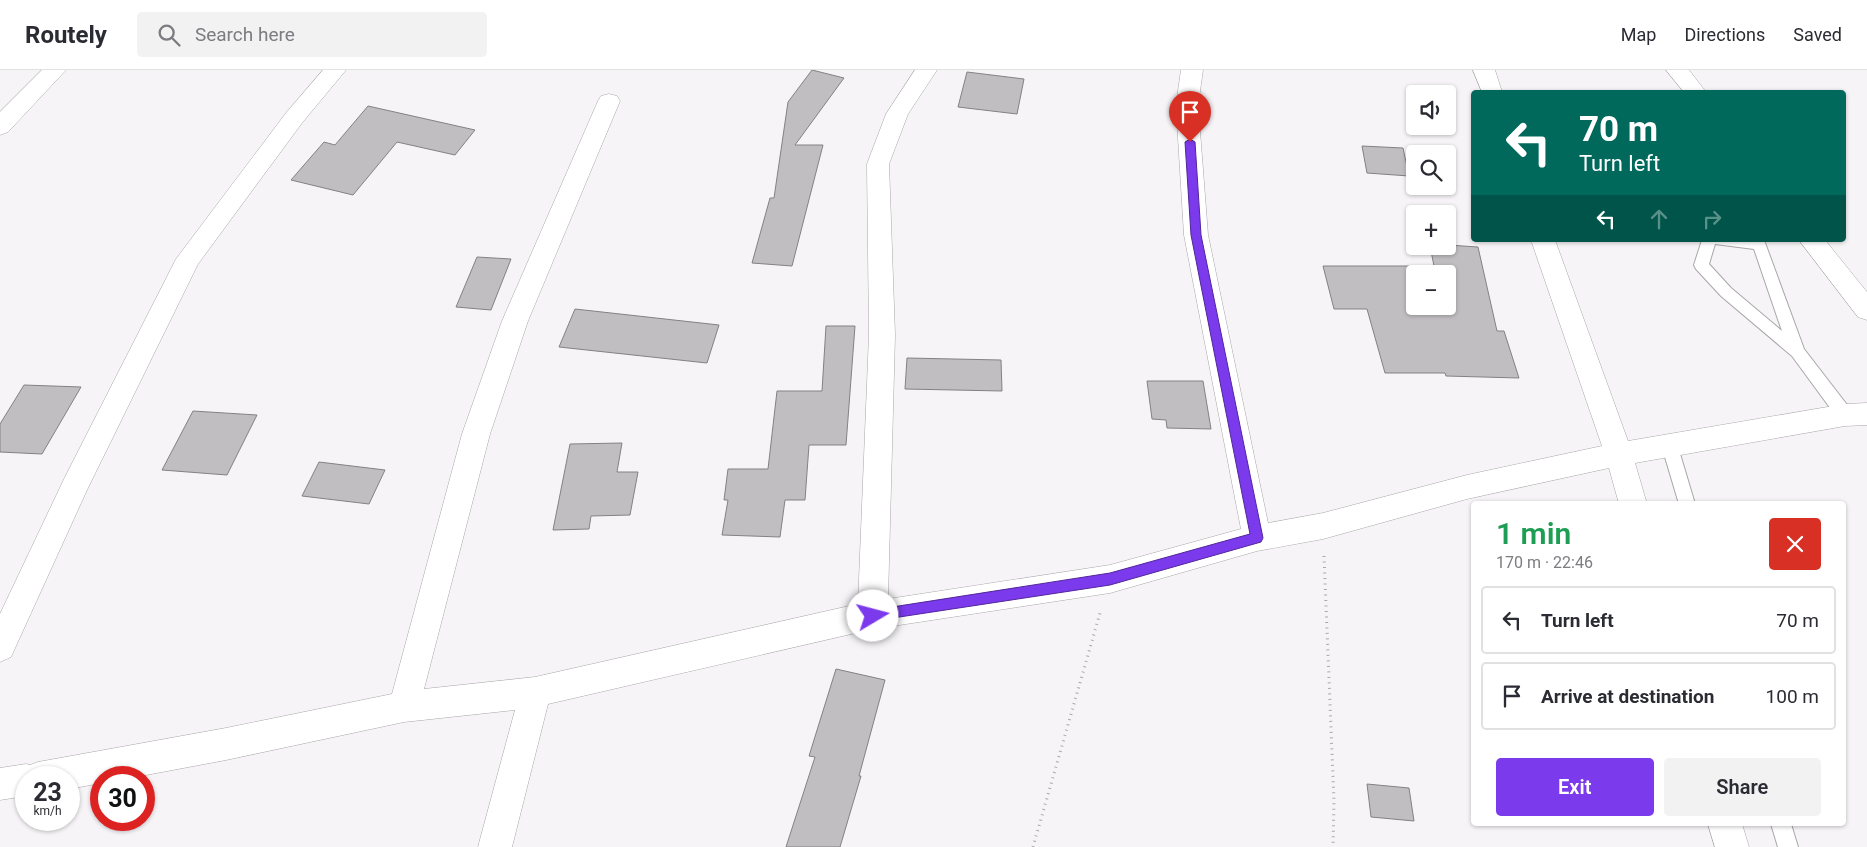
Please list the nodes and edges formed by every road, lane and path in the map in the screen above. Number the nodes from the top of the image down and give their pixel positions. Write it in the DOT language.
graph roads {
  1 [pos="55,70"];
  2 [pos="335,70"];
  3 [pos="926,70"];
  4 [pos="1192,70"];
  5 [pos="1484,70"];
  6 [pos="1677,70"];
  7 [pos="1491,90"];
  8 [pos="1693,90"];
  9 [pos="610,101"];
  10 [pos="0,127"];
  11 [pos="1544,242"];
  12 [pos="1708,242"];
  13 [pos="1739,242"];
  14 [pos="1814,242"];
  15 [pos="1867,310"];
  16 [pos="1797,352"];
  17 [pos="1856,414"];
  18 [pos="1670,447"];
  19 [pos="1619,454"];
  20 [pos="1632,501"];
  21 [pos="1686,501"];
  22 [pos="1323,526"];
  23 [pos="1257,538"];
  24 [pos="1110,579"];
  25 [pos="873,616"];
  26 [pos="0,647"];
  27 [pos="535,692"];
  28 [pos="404,707"];
  29 [pos="80,770"];
  30 [pos="15,782"];
  31 [pos="0,784"];
  32 [pos="1726,826"];
  33 [pos="1783,826"];
  34 [pos="495,847"];
  35 [pos="1033,847"];
  36 [pos="1333,847"];
  37 [pos="1732,847"];
  38 [pos="1788,847"];
  1 -- 10 [label="street"];
  2 -- 26 [label="street"];
  3 -- 25 [label="street"];
  4 -- 23 [label="street"];
  5 -- 7 [label="street"];
  6 -- 8 [label="street"];
  9 -- 28 [label="street"];
  11 -- 19 [label="street"];
  12 -- 16 [label="lane"];
  13 -- 16 [label="lane"];
  14 -- 15 [label="street"];
  16 -- 17 [label="lane"];
  17 -- 18 [label="street"];
  18 -- 19 [label="street"];
  18 -- 21 [label="lane"];
  19 -- 20 [label="street"];
  19 -- 22 [label="street"];
  22 -- 23 [label="street"];
  22 -- 36 [label="path"];
  23 -- 24 [label="street"];
  24 -- 25 [label="street"];
  24 -- 35 [label="path"];
  25 -- 27 [label="street"];
  27 -- 28 [label="street"];
  27 -- 34 [label="street"];
  28 -- 29 [label="street"];
  30 -- 31 [label="street"];
  32 -- 37 [label="street"];
  33 -- 38 [label="lane"];
}
